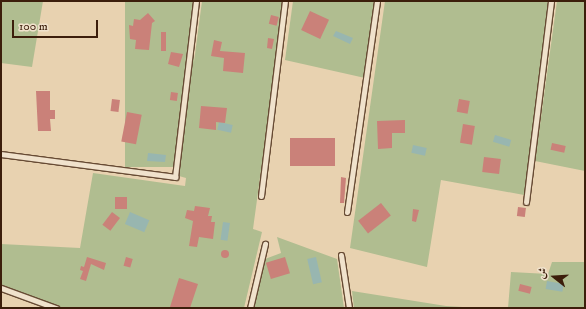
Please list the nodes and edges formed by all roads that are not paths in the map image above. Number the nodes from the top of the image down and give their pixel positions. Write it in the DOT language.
graph roads {
  1 [pos="196,1"];
  2 [pos="286,1"];
  3 [pos="378,1"];
  4 [pos="551,1"];
  5 [pos="1,154"];
  6 [pos="261,196"];
  7 [pos="526,202"];
  8 [pos="347,212"];
  9 [pos="264,244"];
  10 [pos="341,255"];
  11 [pos="1,288"];
  12 [pos="56,308"];
  13 [pos="250,308"];
  14 [pos="349,308"];
  1 -- 5 [label="street"];
  2 -- 6 [label="street"];
  3 -- 8 [label="street"];
  4 -- 7 [label="street"];
  9 -- 13 [label="street"];
  10 -- 14 [label="street"];
  11 -- 12 [label="street"];
}
